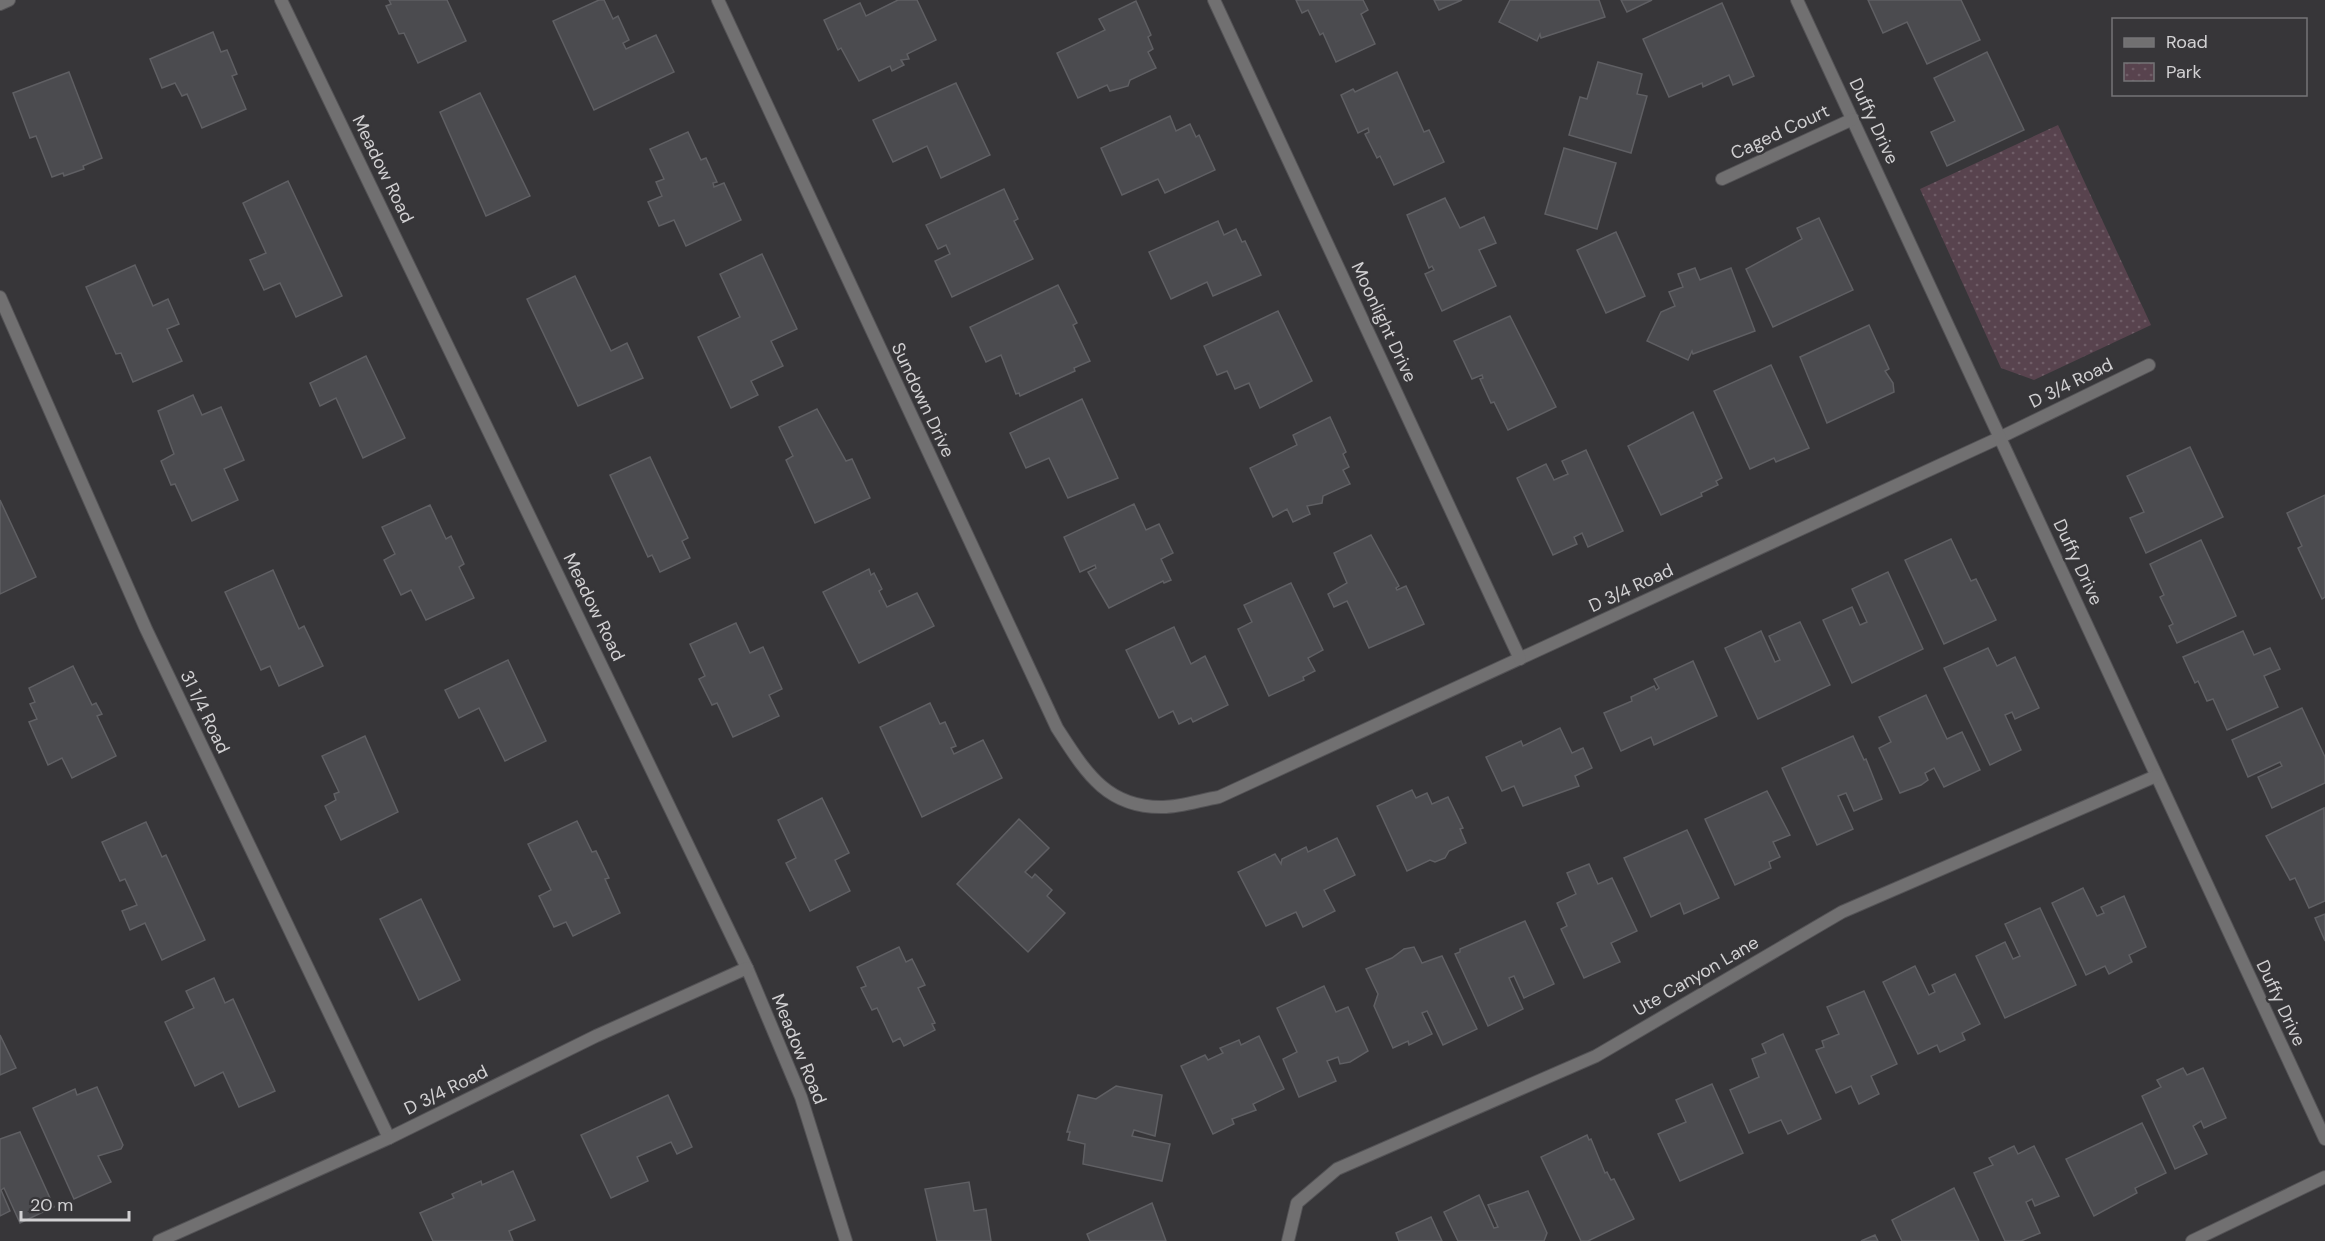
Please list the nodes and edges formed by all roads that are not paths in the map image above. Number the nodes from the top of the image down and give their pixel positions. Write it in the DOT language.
graph roads {
  1 [pos="9,0"];
  2 [pos="281,0"];
  3 [pos="718,0"];
  4 [pos="1214,0"];
  5 [pos="1797,0"];
  6 [pos="0,4"];
  7 [pos="1853,119"];
  8 [pos="1722,179"];
  9 [pos="0,297"];
  10 [pos="2149,365"];
  11 [pos="2001,436"];
  12 [pos="1520,659"];
  13 [pos="2156,776"];
  14 [pos="1118,800"];
  15 [pos="747,968"];
  16 [pos="389,1138"];
  17 [pos="2325,1139"];
  18 [pos="2325,1176"];
  19 [pos="159,1241"];
  20 [pos="846,1241"];
  21 [pos="1288,1241"];
  22 [pos="2192,1241"];
  1 -- 6 [label="street"];
  2 -- 15 [label="street, Meadow Road"];
  3 -- 14 [label="street, Sundown Drive"];
  4 -- 12 [label="street, Moonlight Drive"];
  5 -- 7 [label="street, Duffy Drive"];
  7 -- 8 [label="street, Caged Court"];
  7 -- 11 [label="street, Duffy Drive"];
  9 -- 16 [label="street, 31 1/4 Road"];
  10 -- 11 [label="street, D 3/4 Road"];
  11 -- 12 [label="street, D 3/4 Road"];
  11 -- 13 [label="street, Duffy Drive"];
  12 -- 14 [label="street, D 3/4 Road"];
  13 -- 17 [label="street, Duffy Drive"];
  13 -- 21 [label="street, Ute Canyon Lane"];
  15 -- 16 [label="street, D 3/4 Road"];
  15 -- 20 [label="street, Meadow Road"];
  16 -- 19 [label="street, D 3/4 Road"];
  18 -- 22 [label="street"];
}
